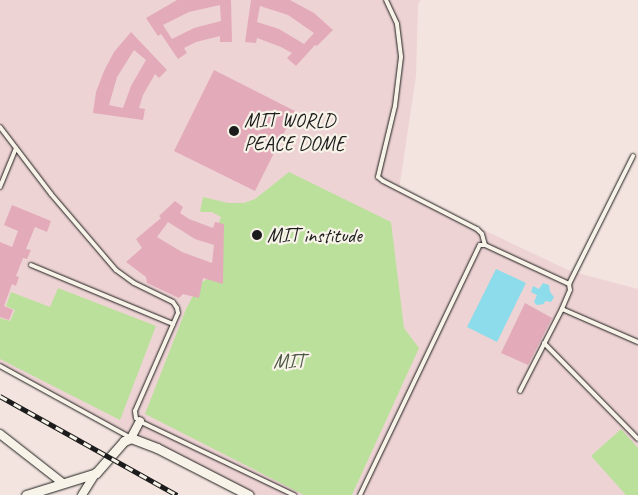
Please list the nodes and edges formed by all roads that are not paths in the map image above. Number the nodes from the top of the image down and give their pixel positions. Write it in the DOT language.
graph roads {
  1 [pos="386,0"];
  2 [pos="0,128"];
  3 [pos="16,148"];
  4 [pos="633,156"];
  5 [pos="0,187"];
  6 [pos="485,245"];
  7 [pos="32,265"];
  8 [pos="569,284"];
  9 [pos="562,309"];
  10 [pos="173,324"];
  11 [pos="638,342"];
  12 [pos="544,343"];
  13 [pos="0,366"];
  14 [pos="520,391"];
  15 [pos="140,421"];
  16 [pos="0,434"];
  17 [pos="131,438"];
  18 [pos="638,439"];
  19 [pos="96,473"];
  20 [pos="64,484"];
  21 [pos="26,495"];
  22 [pos="82,495"];
  23 [pos="249,495"];
  24 [pos="294,495"];
  25 [pos="360,495"];
  1 -- 6 [label="lane"];
  2 -- 3 [label="lane"];
  3 -- 5 [label="lane"];
  3 -- 10 [label="lane"];
  4 -- 8 [label="lane"];
  6 -- 8 [label="lane"];
  6 -- 25 [label="lane"];
  7 -- 10 [label="lane"];
  8 -- 9 [label="lane"];
  9 -- 11 [label="lane"];
  9 -- 12 [label="lane"];
  10 -- 15 [label="lane"];
  12 -- 14 [label="lane"];
  12 -- 18 [label="lane"];
  13 -- 17 [label="lane"];
  15 -- 17 [label="street"];
  15 -- 24 [label="lane"];
  16 -- 20 [label="street"];
  17 -- 19 [label="street"];
  17 -- 23 [label="street"];
  19 -- 20 [label="street"];
  19 -- 22 [label="street"];
  20 -- 21 [label="street"];
}
